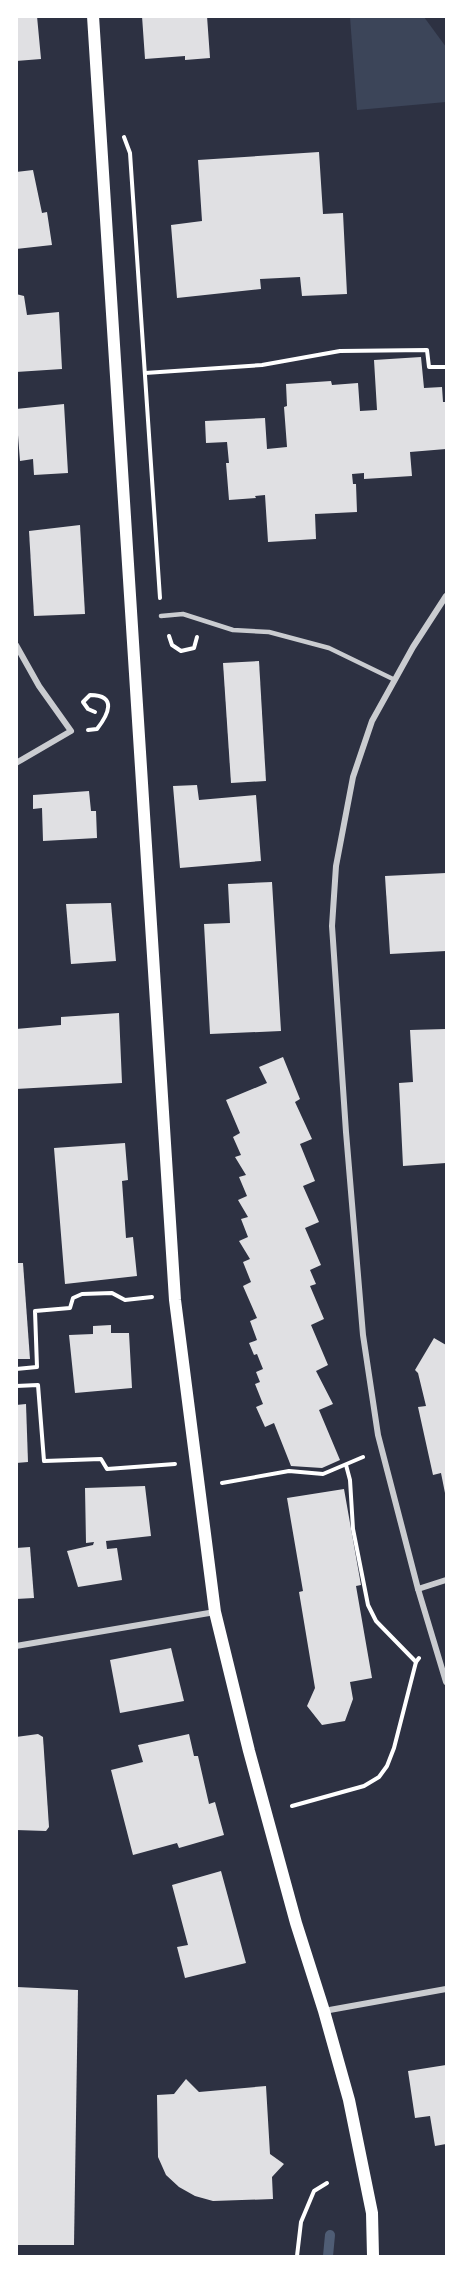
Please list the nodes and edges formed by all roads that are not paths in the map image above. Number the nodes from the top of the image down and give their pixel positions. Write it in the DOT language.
graph roads {
  1 [pos="93,16"];
  2 [pos="447,596"];
  3 [pos="161,616"];
  4 [pos="16,645"];
  5 [pos="395,680"];
  6 [pos="16,763"];
  7 [pos="447,1580"];
  8 [pos="418,1589"];
  9 [pos="215,1612"];
  10 [pos="16,1646"];
  11 [pos="447,1682"];
  12 [pos="447,1989"];
  13 [pos="324,2011"];
  14 [pos="373,2256"];
  1 -- 9 [label="main road"];
  2 -- 5 [label="street"];
  3 -- 5 [label="lane"];
  4 -- 6 [label="street"];
  5 -- 8 [label="street"];
  7 -- 8 [label="street"];
  8 -- 11 [label="street"];
  9 -- 10 [label="street"];
  9 -- 13 [label="main road"];
  12 -- 13 [label="street"];
  13 -- 14 [label="main road"];
}
